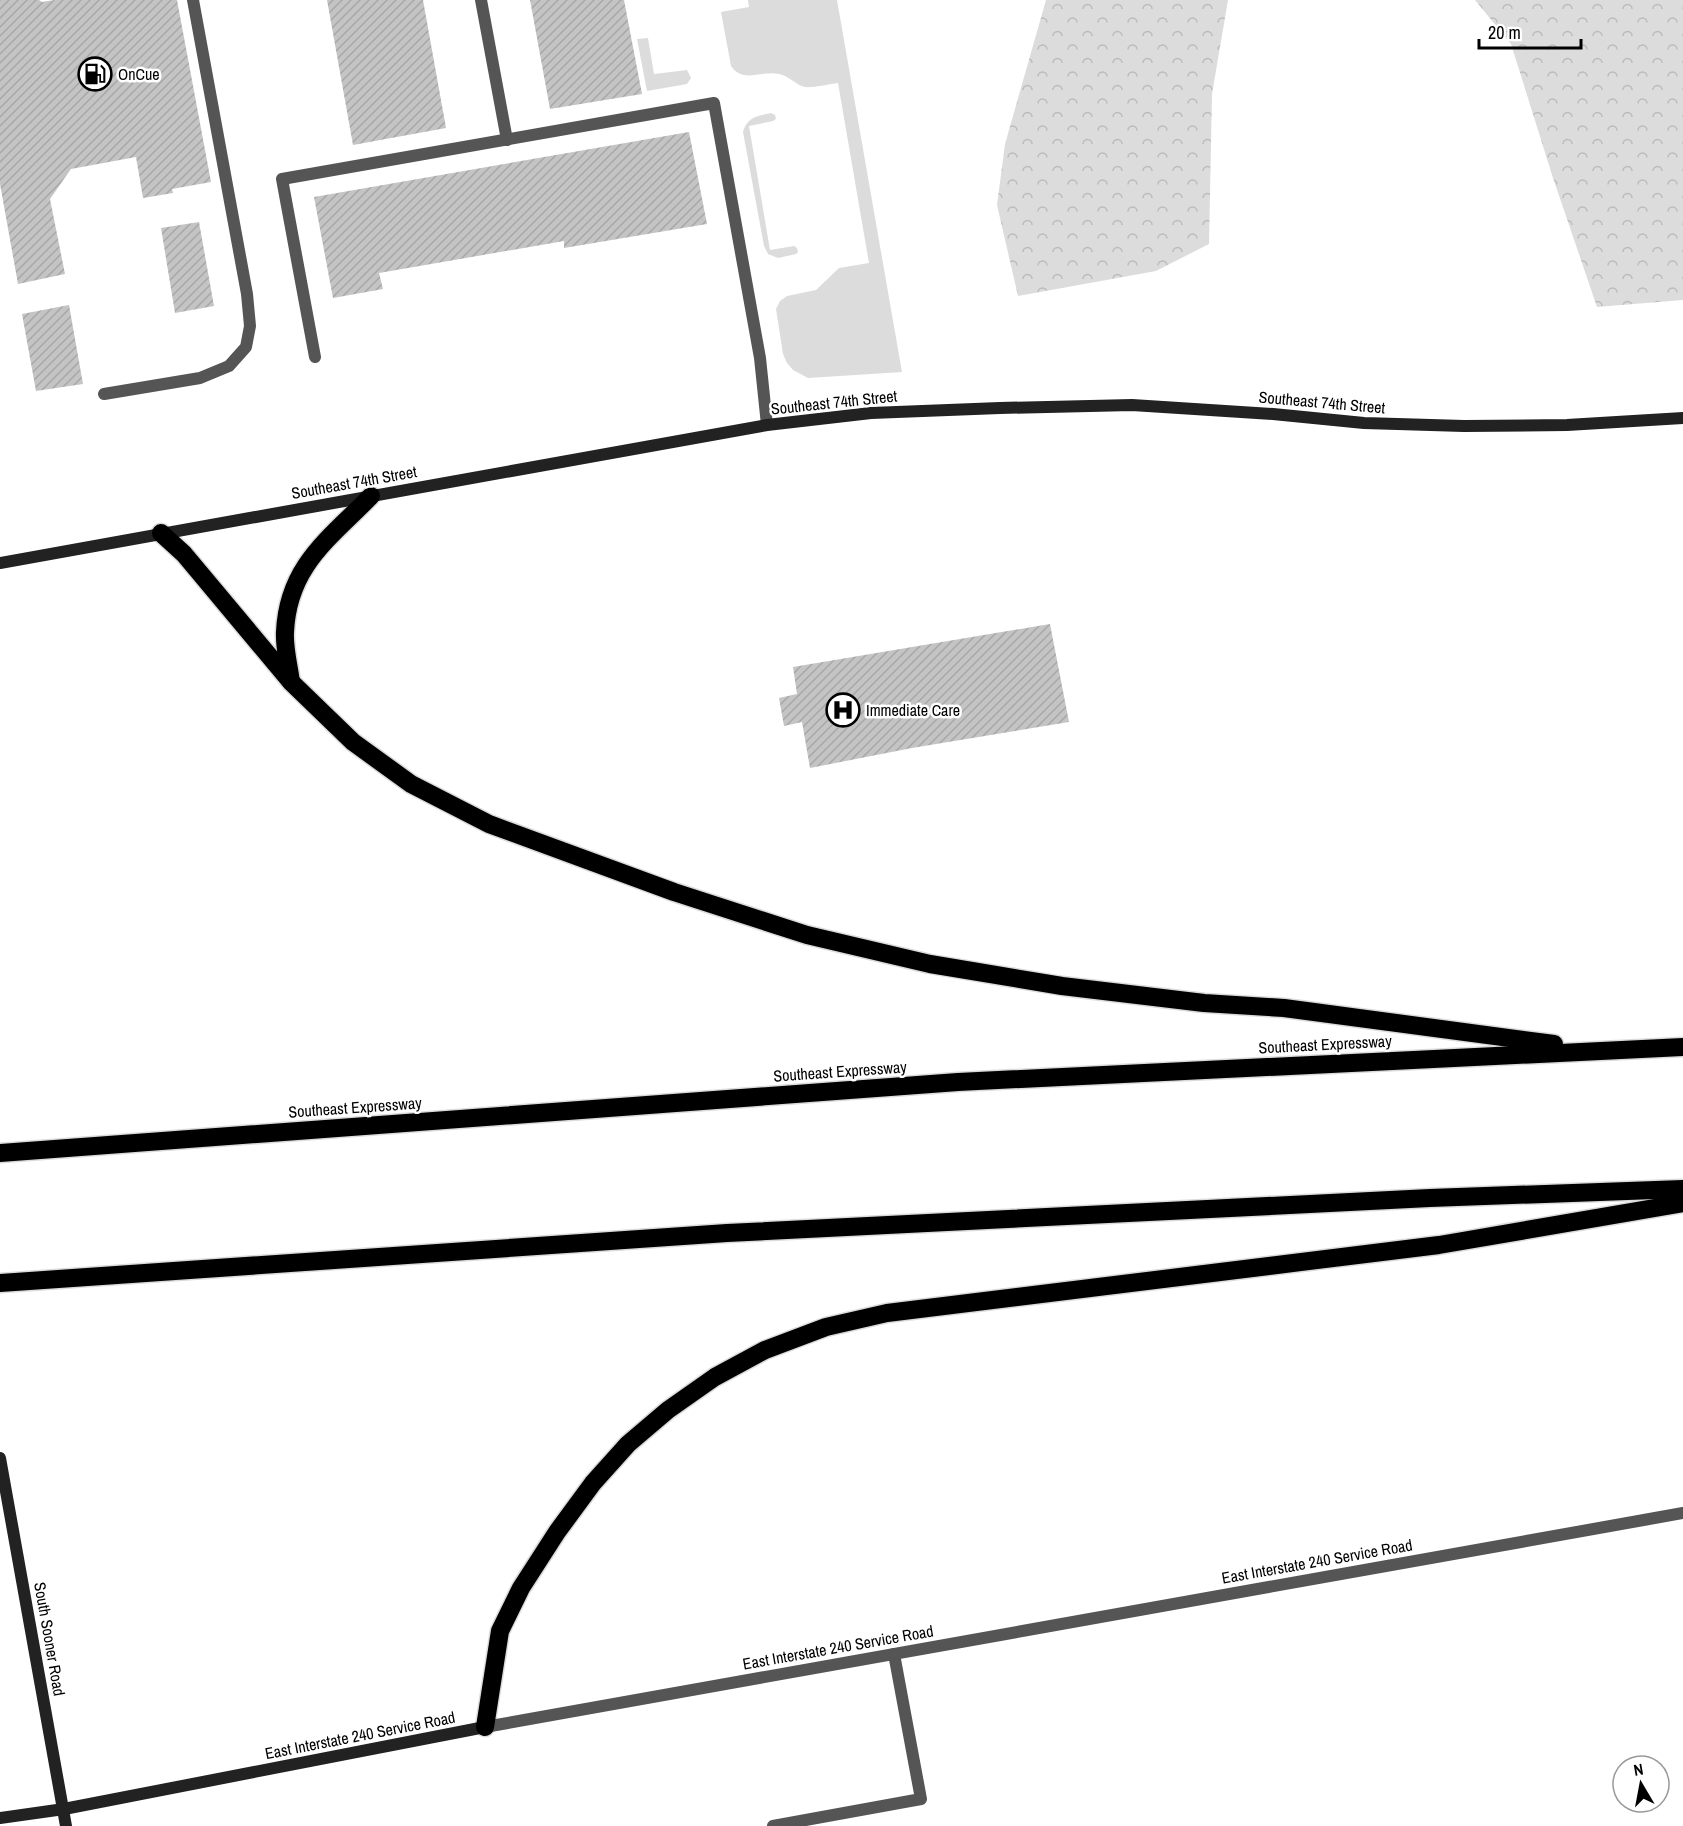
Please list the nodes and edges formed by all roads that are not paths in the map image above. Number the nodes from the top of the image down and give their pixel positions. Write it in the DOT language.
graph roads {
  1 [pos="193,0"];
  2 [pos="481,0"];
  3 [pos="507,140"];
  4 [pos="315,357"];
  5 [pos="104,394"];
  6 [pos="1683,418"];
  7 [pos="767,425"];
  8 [pos="371,496"];
  9 [pos="161,533"];
  10 [pos="0,563"];
  11 [pos="291,682"];
  12 [pos="1683,1047"];
  13 [pos="1597,1050"];
  14 [pos="0,1153"];
  15 [pos="1683,1189"];
  16 [pos="1683,1203"];
  17 [pos="0,1283"];
  18 [pos="0,1458"];
  19 [pos="1683,1514"];
  20 [pos="894,1654"];
  21 [pos="485,1727"];
  22 [pos="63,1809"];
  23 [pos="0,1822"];
  24 [pos="795,1824"];
  25 [pos="66,1826"];
  26 [pos="773,1826"];
  1 -- 5 [label="street"];
  2 -- 3 [label="street"];
  3 -- 4 [label="street"];
  3 -- 7 [label="street"];
  6 -- 7 [label="main road, Southeast 74th Street"];
  7 -- 8 [label="main road, Southeast 74th Street"];
  8 -- 9 [label="main road, Southeast 74th Street"];
  8 -- 11 [label="highway"];
  9 -- 10 [label="main road, Southeast 74th Street"];
  9 -- 11 [label="highway"];
  11 -- 13 [label="highway"];
  12 -- 13 [label="highway, Southeast Expressway"];
  13 -- 14 [label="highway, Southeast Expressway"];
  15 -- 17 [label="highway"];
  16 -- 21 [label="highway"];
  18 -- 22 [label="main road, South Sooner Road"];
  19 -- 20 [label="street, East Interstate 240 Service Road"];
  20 -- 21 [label="street, East Interstate 240 Service Road"];
  20 -- 24 [label="street"];
  21 -- 22 [label="main road, East Interstate 240 Service Road"];
  22 -- 23 [label="main road, East Interstate 240 Service Road"];
  22 -- 25 [label="main road, South Sooner Road"];
  24 -- 26 [label="street"];
}
